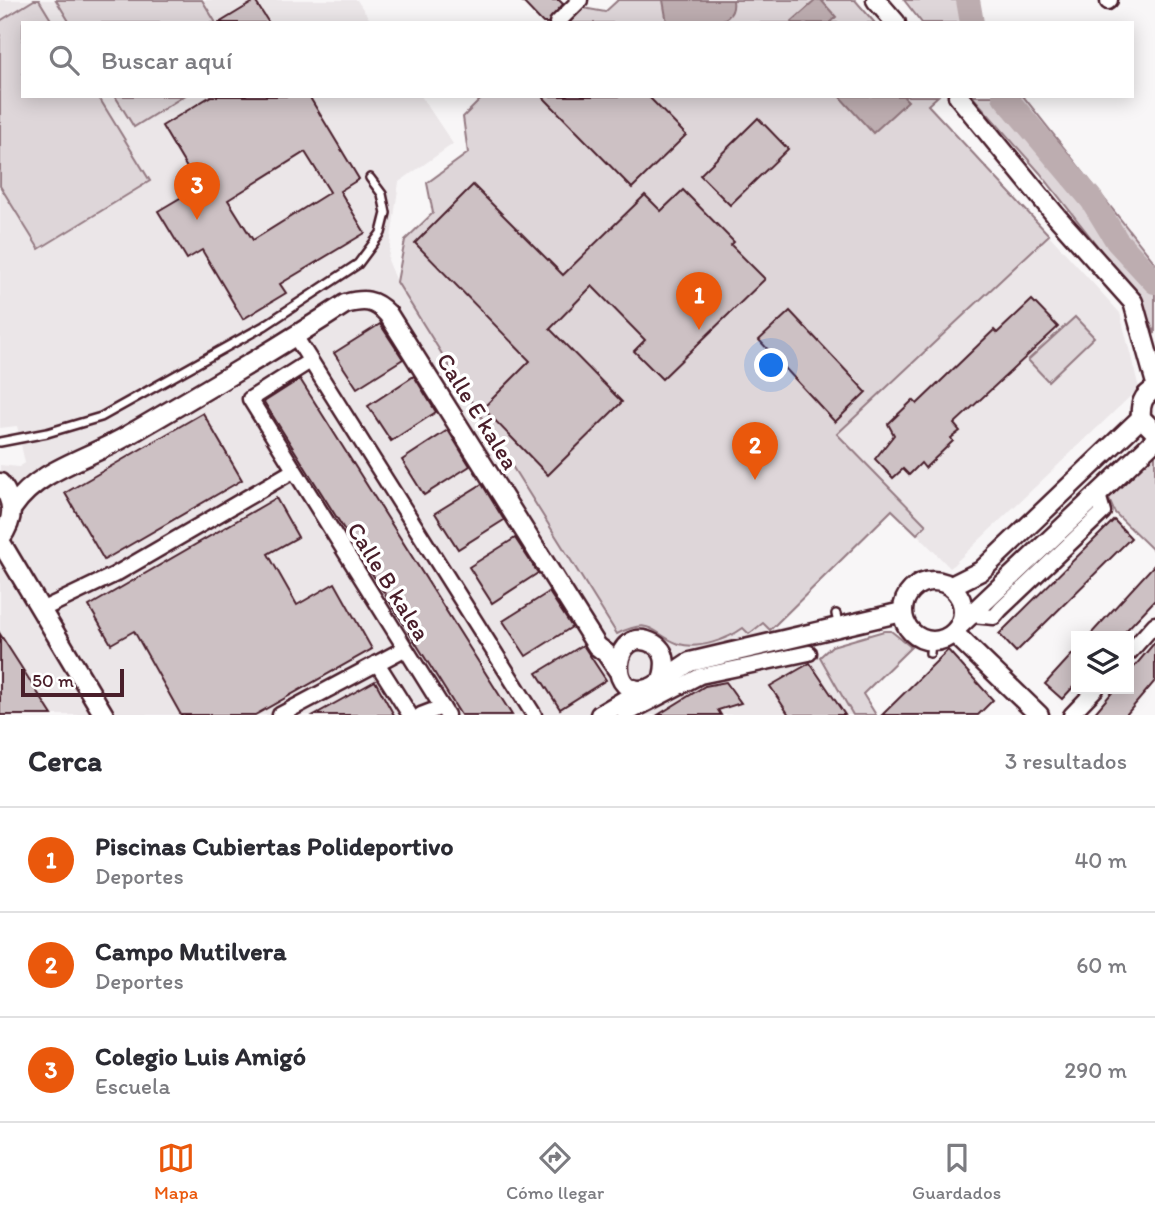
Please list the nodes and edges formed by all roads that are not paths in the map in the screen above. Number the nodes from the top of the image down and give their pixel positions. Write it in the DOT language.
graph roads {
  1 [pos="580,0"];
  2 [pos="876,0"];
  3 [pos="559,21"];
  4 [pos="894,21"];
  5 [pos="960,98"];
  6 [pos="370,178"];
  7 [pos="295,337"];
  8 [pos="310,361"];
  9 [pos="1155,380"];
  10 [pos="1155,390"];
  11 [pos="107,403"];
  12 [pos="112,411"];
  13 [pos="1141,418"];
  14 [pos="1155,432"];
  15 [pos="1155,440"];
  16 [pos="1,441"];
  17 [pos="293,471"];
  18 [pos="39,480"];
  19 [pos="0,483"];
  20 [pos="13,507"];
  21 [pos="0,540"];
  22 [pos="951,586"];
  23 [pos="43,610"];
  24 [pos="902,612"];
  25 [pos="963,624"];
  26 [pos="1155,624"];
  27 [pos="585,627"];
  28 [pos="625,647"];
  29 [pos="1134,647"];
  30 [pos="404,649"];
  31 [pos="809,653"];
  32 [pos="663,655"];
  33 [pos="690,662"];
  34 [pos="377,663"];
  35 [pos="619,674"];
  36 [pos="663,677"];
  37 [pos="642,690"];
  38 [pos="1091,694"];
  39 [pos="444,711"];
  40 [pos="613,711"];
  41 [pos="104,715"];
  42 [pos="280,715"];
  43 [pos="410,715"];
  44 [pos="421,715"];
  45 [pos="534,715"];
  46 [pos="1040,715"];
  47 [pos="1071,715"];
  1 -- 3 [label="street"];
  2 -- 4 [label="street"];
  5 -- 9 [label="street"];
  6 -- 12 [label="lane"];
  7 -- 8 [label="street"];
  7 -- 18 [label="street, Calle E kalea"];
  7 -- 27 [label="street, Calle E kalea"];
  8 -- 17 [label="street, Calle B kalea"];
  8 -- 45 [label="street"];
  10 -- 13 [label="street"];
  11 -- 12 [label="lane"];
  12 -- 16 [label="lane"];
  13 -- 14 [label="street"];
  13 -- 22 [label="street"];
  15 -- 25 [label="street"];
  17 -- 23 [label="street"];
  17 -- 30 [label="street, Calle B kalea"];
  18 -- 19 [label="street"];
  18 -- 20 [label="street"];
  19 -- 20 [label="street"];
  20 -- 21 [label="street"];
  21 -- 23 [label="street"];
  22 -- 24 [label="street"];
  22 -- 25 [label="street"];
  23 -- 41 [label="street"];
  24 -- 25 [label="street"];
  24 -- 33 [label="street"];
  25 -- 46 [label="street"];
  26 -- 29 [label="street"];
  27 -- 28 [label="street, Calle E kalea"];
  27 -- 35 [label="street, Calle E kalea"];
  28 -- 32 [label="street"];
  28 -- 35 [label="street"];
  30 -- 34 [label="street"];
  30 -- 39 [label="street, Calle B kalea"];
  31 -- 40 [label="street"];
  32 -- 33 [label="street"];
  32 -- 36 [label="street"];
  33 -- 36 [label="street"];
  34 -- 42 [label="street"];
  34 -- 43 [label="street"];
  35 -- 37 [label="street"];
  35 -- 40 [label="street"];
  36 -- 37 [label="street"];
  37 -- 40 [label="street"];
  38 -- 47 [label="street"];
  39 -- 44 [label="street"];
}
